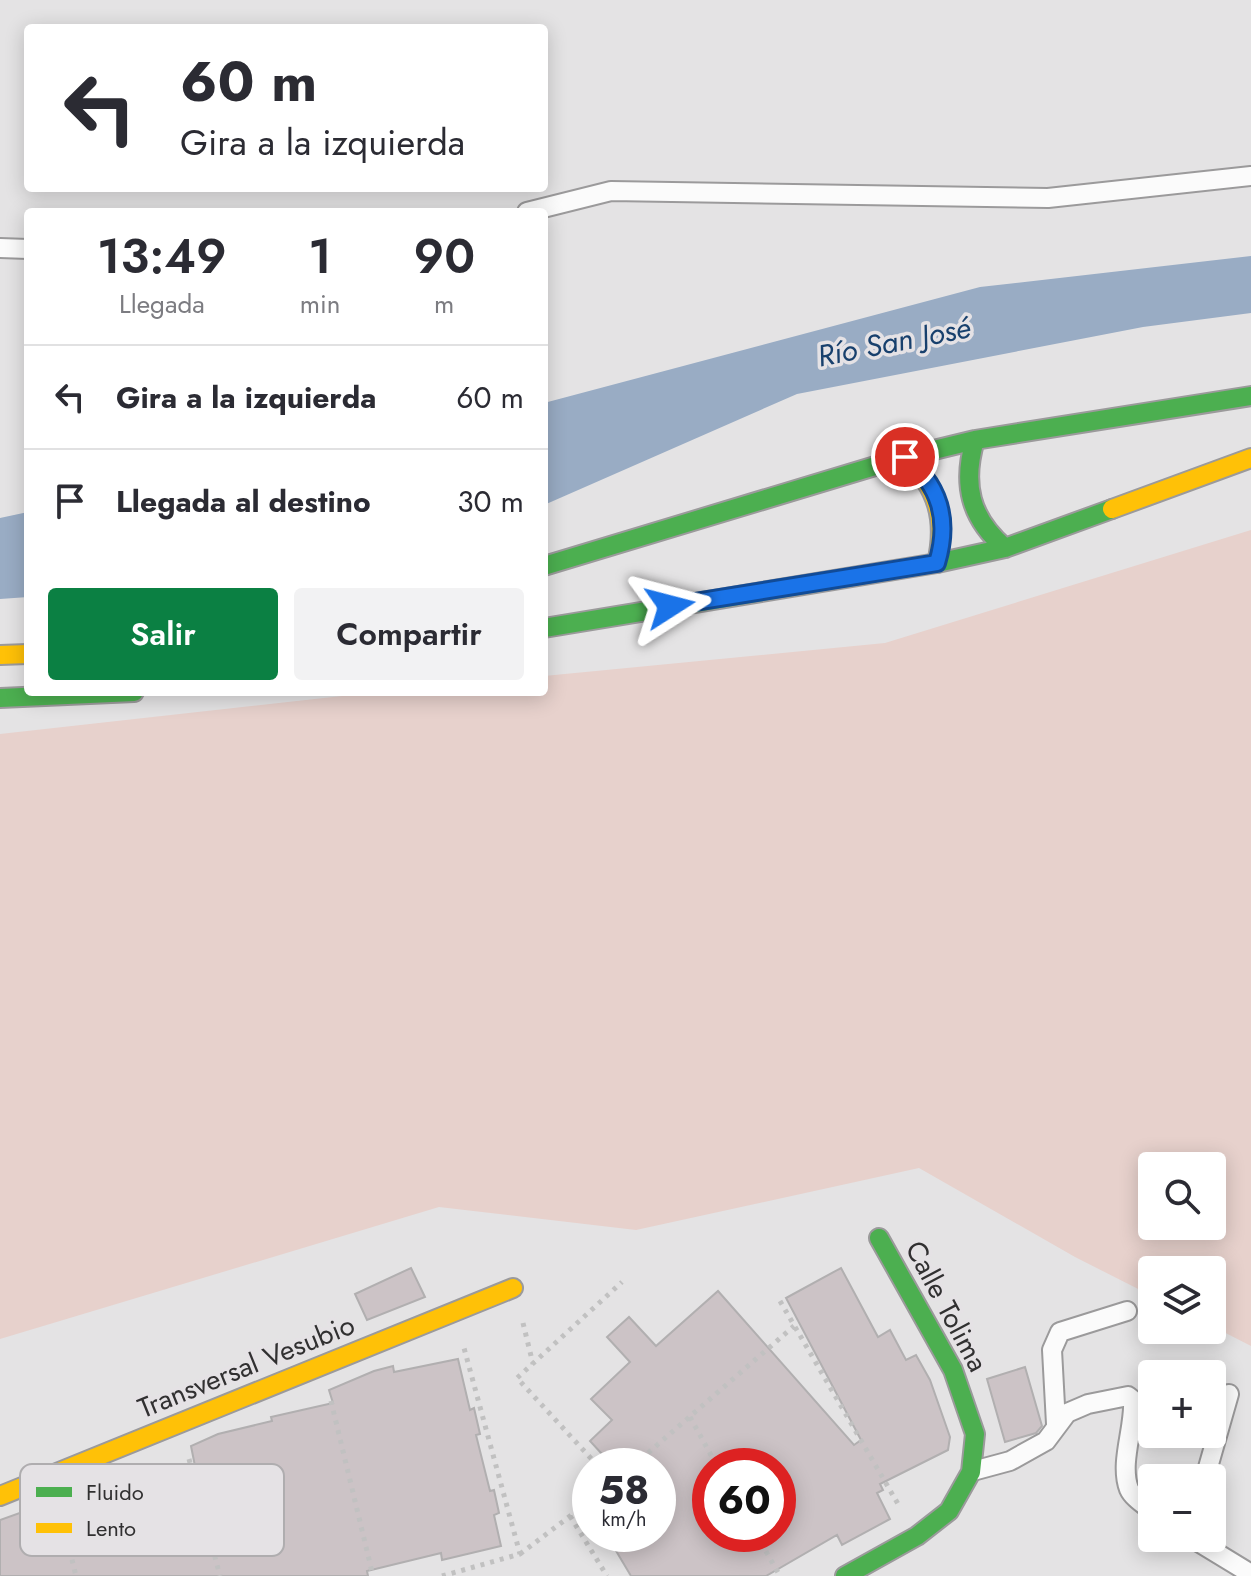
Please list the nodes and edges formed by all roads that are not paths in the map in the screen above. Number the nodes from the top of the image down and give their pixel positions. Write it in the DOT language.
graph roads {
  1 [pos="1251,176"];
  2 [pos="543,208"];
  3 [pos="0,248"];
  4 [pos="24,249"];
  5 [pos="1251,396"];
  6 [pos="975,440"];
  7 [pos="905,457"];
  8 [pos="1251,458"];
  9 [pos="1005,548"];
  10 [pos="937,563"];
  11 [pos="548,565"];
  12 [pos="548,627"];
  13 [pos="24,654"];
  14 [pos="0,655"];
  15 [pos="45,696"];
  16 [pos="0,698"];
  17 [pos="879,1238"];
  18 [pos="513,1288"];
  19 [pos="1127,1311"];
  20 [pos="1229,1394"];
  21 [pos="1056,1424"];
  22 [pos="78,1464"];
  23 [pos="1209,1464"];
  24 [pos="971,1472"];
  25 [pos="20,1488"];
  26 [pos="0,1496"];
  27 [pos="1138,1498"];
  28 [pos="1219,1552"];
  29 [pos="1249,1568"];
  30 [pos="845,1576"];
  1 -- 2 [label="lane"];
  3 -- 4 [label="lane"];
  5 -- 6 [label="main road"];
  6 -- 7 [label="main road"];
  6 -- 9 [label="main road"];
  7 -- 10 [label="main road"];
  7 -- 11 [label="main road"];
  8 -- 9 [label="main road"];
  9 -- 10 [label="main road"];
  10 -- 12 [label="main road"];
  13 -- 14 [label="main road"];
  15 -- 16 [label="main road"];
  17 -- 24 [label="main road, Calle Tolima"];
  18 -- 22 [label="main road, Transversal Vesubio"];
  19 -- 21 [label="lane"];
  20 -- 23 [label="lane"];
  21 -- 24 [label="lane"];
  21 -- 27 [label="lane"];
  24 -- 30 [label="main road, Calle Tolima"];
  25 -- 26 [label="main road, Transversal Vesubio"];
  28 -- 29 [label="lane"];
}
